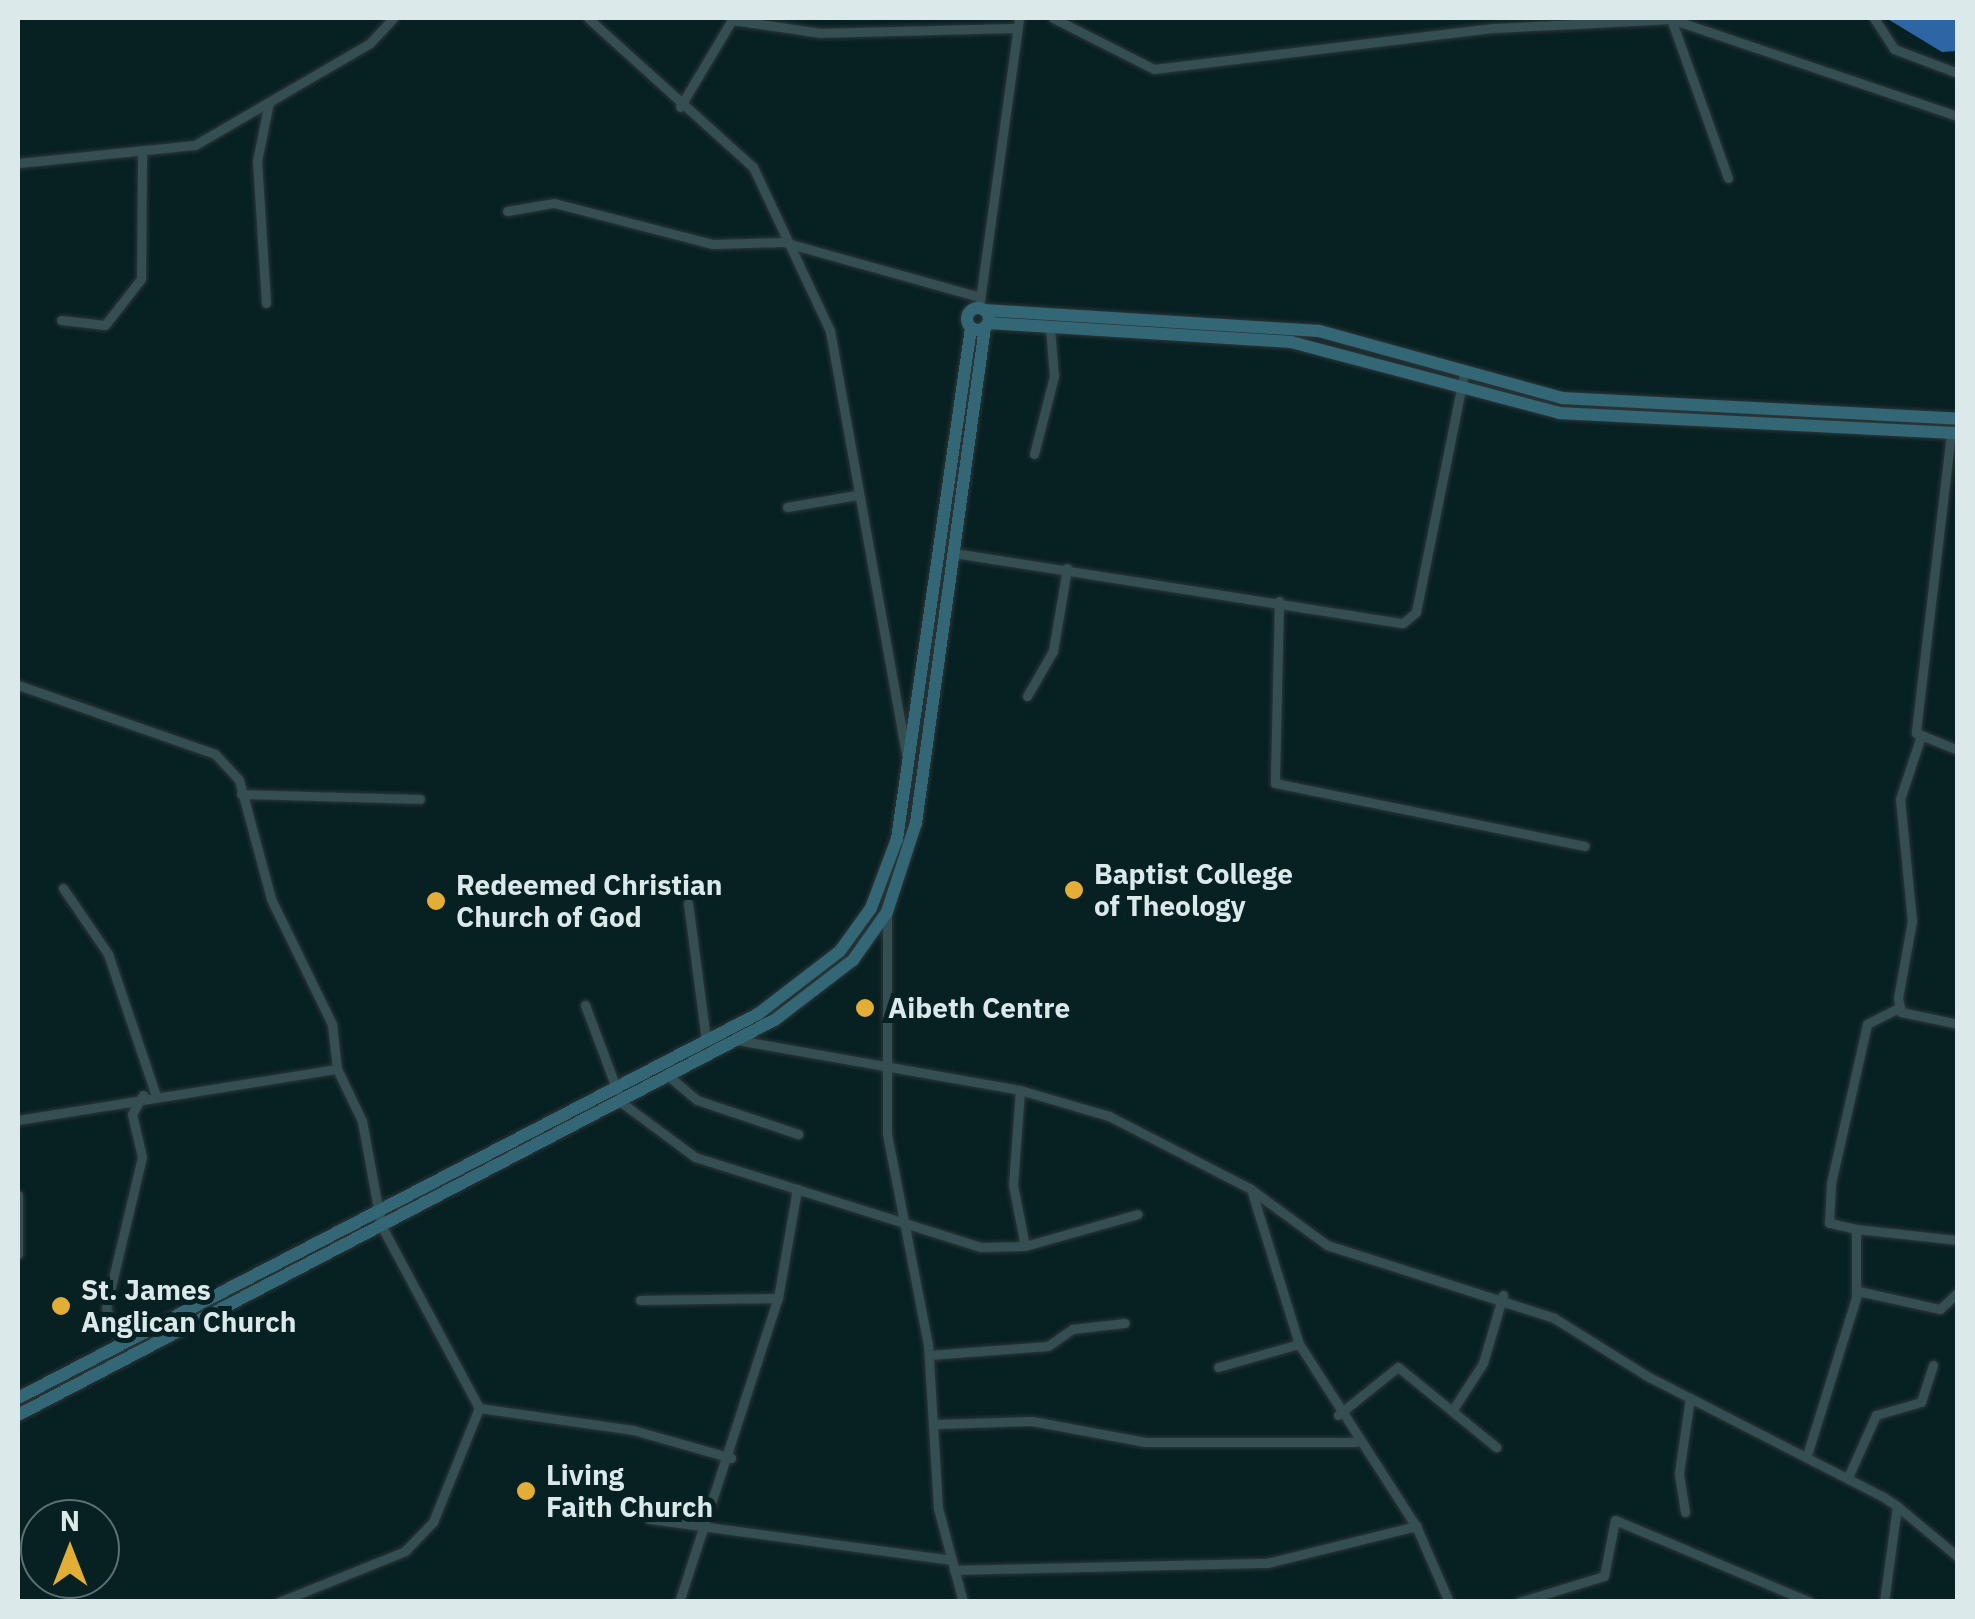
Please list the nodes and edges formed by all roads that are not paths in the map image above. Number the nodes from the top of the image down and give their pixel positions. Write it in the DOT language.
graph roads {
  1 [pos="393,18"];
  2 [pos="588,18"];
  3 [pos="1053,18"];
  4 [pos="1874,18"];
  5 [pos="732,19"];
  6 [pos="1671,20"];
  7 [pos="1018,23"];
  8 [pos="1958,73"];
  9 [pos="268,102"];
  10 [pos="680,107"];
  11 [pos="1958,116"];
  12 [pos="142,156"];
  13 [pos="18,163"];
  14 [pos="1728,178"];
  15 [pos="507,211"];
  16 [pos="783,242"];
  17 [pos="266,302"];
  18 [pos="981,315"];
  19 [pos="61,320"];
  20 [pos="1050,328"];
  21 [pos="1464,373"];
  22 [pos="1461,389"];
  23 [pos="1955,428"];
  24 [pos="1034,454"];
  25 [pos="857,496"];
  26 [pos="787,507"];
  27 [pos="954,553"];
  28 [pos="1067,568"];
  29 [pos="1279,601"];
  30 [pos="18,686"];
  31 [pos="1027,696"];
  32 [pos="1920,739"];
  33 [pos="1958,750"];
  34 [pos="908,760"];
  35 [pos="240,794"];
  36 [pos="420,798"];
  37 [pos="1584,846"];
  38 [pos="62,888"];
  39 [pos="688,904"];
  40 [pos="887,912"];
  41 [pos="585,1006"];
  42 [pos="1900,1008"];
  43 [pos="1958,1024"];
  44 [pos="706,1039"];
  45 [pos="737,1040"];
  46 [pos="885,1067"];
  47 [pos="337,1069"];
  48 [pos="663,1071"];
  49 [pos="1020,1090"];
  50 [pos="156,1093"];
  51 [pos="143,1095"];
  52 [pos="620,1096"];
  53 [pos="18,1120"];
  54 [pos="798,1134"];
  55 [pos="1250,1189"];
  56 [pos="797,1190"];
  57 [pos="18,1195"];
  58 [pos="380,1209"];
  59 [pos="1138,1214"];
  60 [pos="381,1225"];
  61 [pos="903,1227"];
  62 [pos="1856,1228"];
  63 [pos="1958,1240"];
  64 [pos="1025,1246"];
  65 [pos="18,1254"];
  66 [pos="1958,1292"];
  67 [pos="1503,1295"];
  68 [pos="1856,1296"];
  69 [pos="778,1298"];
  70 [pos="640,1300"];
  71 [pos="1124,1323"];
  72 [pos="124,1342"];
  73 [pos="1300,1344"];
  74 [pos="929,1355"];
  75 [pos="1933,1365"];
  76 [pos="1218,1367"];
  77 [pos="18,1398"];
  78 [pos="1690,1398"];
  79 [pos="479,1408"];
  80 [pos="1452,1412"];
  81 [pos="1338,1414"];
  82 [pos="18,1415"];
  83 [pos="937,1424"];
  84 [pos="1356,1442"];
  85 [pos="1496,1448"];
  86 [pos="1808,1452"];
  87 [pos="730,1458"];
  88 [pos="1849,1475"];
  89 [pos="1897,1506"];
  90 [pos="1685,1512"];
  91 [pos="649,1518"];
  92 [pos="1416,1526"];
  93 [pos="703,1529"];
  94 [pos="1958,1557"];
  95 [pos="952,1565"];
  96 [pos="1552,1588"];
  97 [pos="279,1602"];
  98 [pos="679,1602"];
  99 [pos="962,1602"];
  100 [pos="1449,1602"];
  101 [pos="1519,1602"];
  102 [pos="1553,1602"];
  103 [pos="1810,1602"];
  104 [pos="1884,1602"];
  1 -- 9 [label="street"];
  2 -- 10 [label="street"];
  3 -- 6 [label="street"];
  4 -- 8 [label="street"];
  5 -- 7 [label="street"];
  5 -- 10 [label="street"];
  6 -- 11 [label="street"];
  6 -- 14 [label="street"];
  7 -- 18 [label="street"];
  9 -- 12 [label="street"];
  9 -- 17 [label="street"];
  10 -- 16 [label="street"];
  12 -- 13 [label="street"];
  12 -- 19 [label="street"];
  15 -- 16 [label="street"];
  16 -- 18 [label="street"];
  16 -- 25 [label="street"];
  18 -- 20 [label="main road"];
  18 -- 21 [label="main road"];
  18 -- 27 [label="main road"];
  18 -- 34 [label="main road"];
  20 -- 22 [label="main road"];
  20 -- 24 [label="street"];
  21 -- 22 [label="street"];
  21 -- 23 [label="main road"];
  22 -- 23 [label="main road"];
  22 -- 29 [label="street"];
  23 -- 32 [label="street"];
  25 -- 26 [label="street"];
  25 -- 34 [label="street"];
  27 -- 28 [label="street"];
  27 -- 40 [label="main road"];
  28 -- 29 [label="street"];
  28 -- 31 [label="street"];
  29 -- 37 [label="street"];
  30 -- 35 [label="street"];
  32 -- 33 [label="street"];
  32 -- 42 [label="street"];
  34 -- 44 [label="main road"];
  35 -- 36 [label="street"];
  35 -- 47 [label="street"];
  38 -- 50 [label="street"];
  39 -- 44 [label="street"];
  40 -- 45 [label="main road"];
  40 -- 46 [label="street"];
  41 -- 52 [label="street"];
  42 -- 43 [label="street"];
  42 -- 62 [label="street"];
  44 -- 48 [label="main road"];
  45 -- 46 [label="street"];
  45 -- 48 [label="main road"];
  46 -- 49 [label="street"];
  46 -- 61 [label="street"];
  47 -- 50 [label="street"];
  47 -- 58 [label="street"];
  48 -- 52 [label="main road"];
  48 -- 54 [label="street"];
  49 -- 55 [label="street"];
  49 -- 64 [label="street"];
  50 -- 51 [label="street"];
  51 -- 53 [label="street"];
  51 -- 72 [label="street"];
  52 -- 56 [label="street"];
  52 -- 58 [label="main road"];
  52 -- 60 [label="main road"];
  55 -- 67 [label="street"];
  55 -- 73 [label="street"];
  56 -- 61 [label="street"];
  56 -- 69 [label="street"];
  57 -- 65 [label="street"];
  58 -- 60 [label="street"];
  58 -- 72 [label="main road"];
  59 -- 64 [label="street"];
  60 -- 79 [label="street"];
  60 -- 82 [label="main road"];
  61 -- 64 [label="street"];
  61 -- 74 [label="street"];
  62 -- 63 [label="street"];
  62 -- 68 [label="street"];
  66 -- 68 [label="street"];
  67 -- 78 [label="street"];
  67 -- 80 [label="street"];
  68 -- 86 [label="street"];
  69 -- 70 [label="street"];
  69 -- 87 [label="street"];
  71 -- 74 [label="street"];
  72 -- 77 [label="main road"];
  73 -- 76 [label="street"];
  73 -- 81 [label="street"];
  74 -- 83 [label="street"];
  75 -- 88 [label="street"];
  78 -- 86 [label="street"];
  78 -- 90 [label="street"];
  79 -- 87 [label="street"];
  79 -- 97 [label="street"];
  80 -- 81 [label="street"];
  80 -- 85 [label="street"];
  81 -- 84 [label="street"];
  83 -- 84 [label="street"];
  83 -- 95 [label="street"];
  84 -- 92 [label="street"];
  86 -- 88 [label="street"];
  87 -- 93 [label="street"];
  88 -- 89 [label="street"];
  89 -- 94 [label="street"];
  89 -- 104 [label="street"];
  91 -- 93 [label="street"];
  92 -- 95 [label="street"];
  92 -- 100 [label="street"];
  93 -- 95 [label="street"];
  93 -- 98 [label="street"];
  95 -- 99 [label="street"];
  96 -- 101 [label="street"];
  96 -- 102 [label="street"];
  96 -- 103 [label="street"];
}
